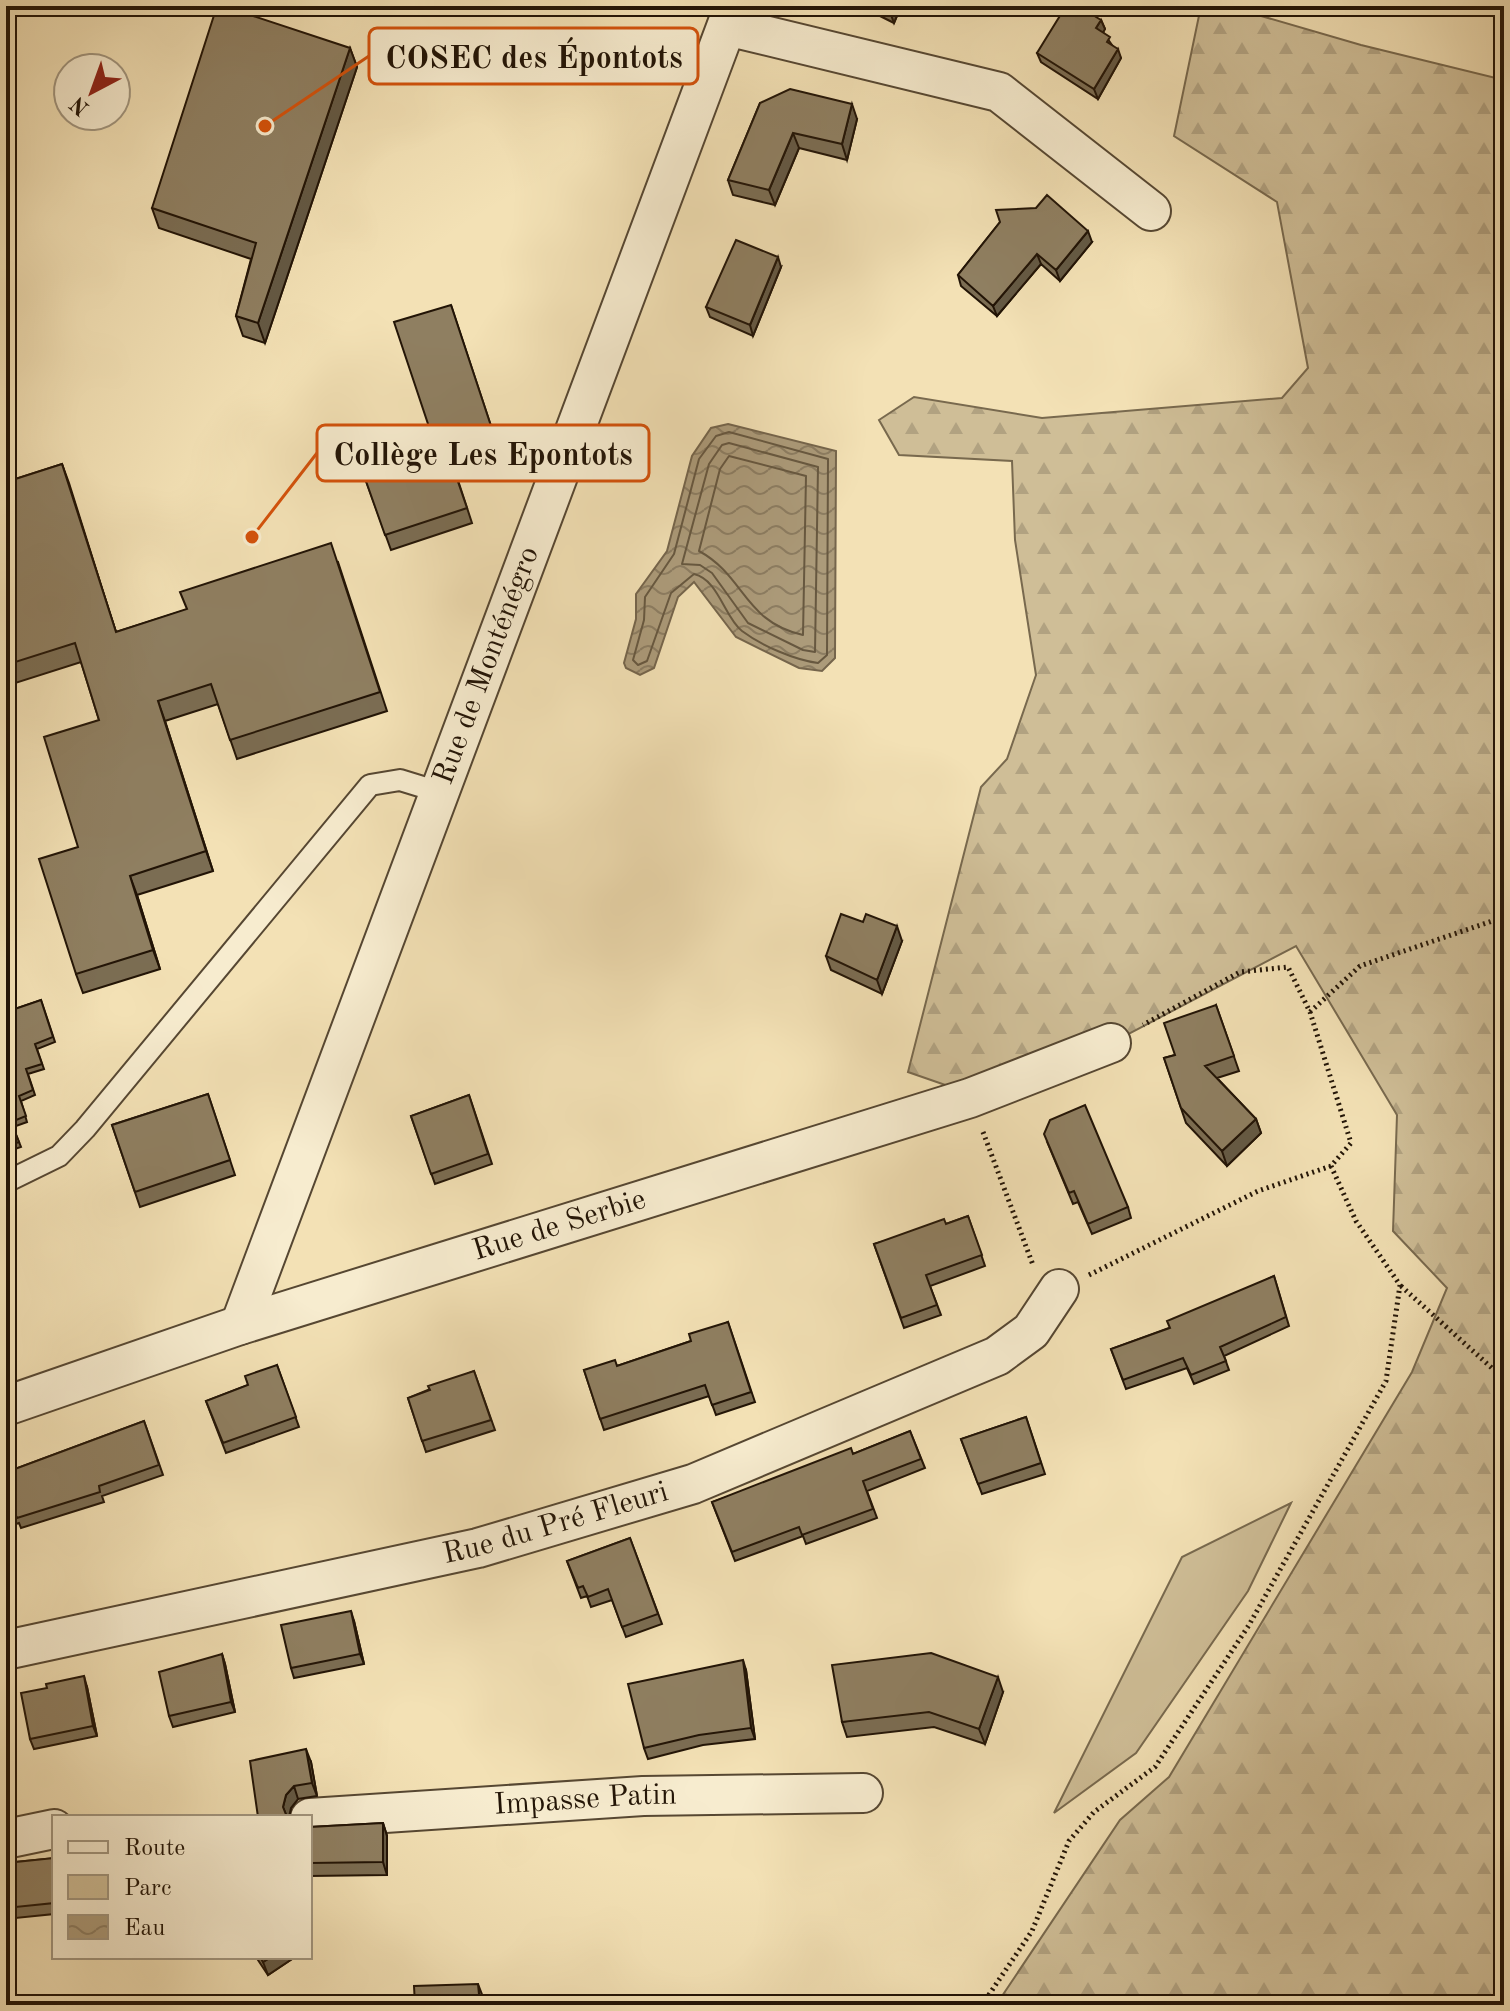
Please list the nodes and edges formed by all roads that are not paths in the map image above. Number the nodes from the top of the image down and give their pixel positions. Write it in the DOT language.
graph roads {
  1 [pos="730,16"];
  2 [pos="1151,211"];
  3 [pos="439,792"];
  4 [pos="1111,1043"];
  5 [pos="6,1182"];
  6 [pos="1059,1289"];
  7 [pos="240,1325"];
  8 [pos="6,1406"];
  9 [pos="6,1650"];
  10 [pos="863,1793"];
  11 [pos="312,1818"];
  12 [pos="52,1829"];
  13 [pos="6,1839"];
  1 -- 2 [label="street"];
  1 -- 3 [label="street, Rue de Monténégro"];
  3 -- 5 [label="lane"];
  3 -- 7 [label="street, Rue de Monténégro"];
  4 -- 7 [label="street, Rue de Serbie"];
  6 -- 9 [label="street, Rue du Pré Fleuri"];
  7 -- 8 [label="street, Rue de Serbie"];
  10 -- 11 [label="street, Impasse Patin"];
  12 -- 13 [label="street"];
}
